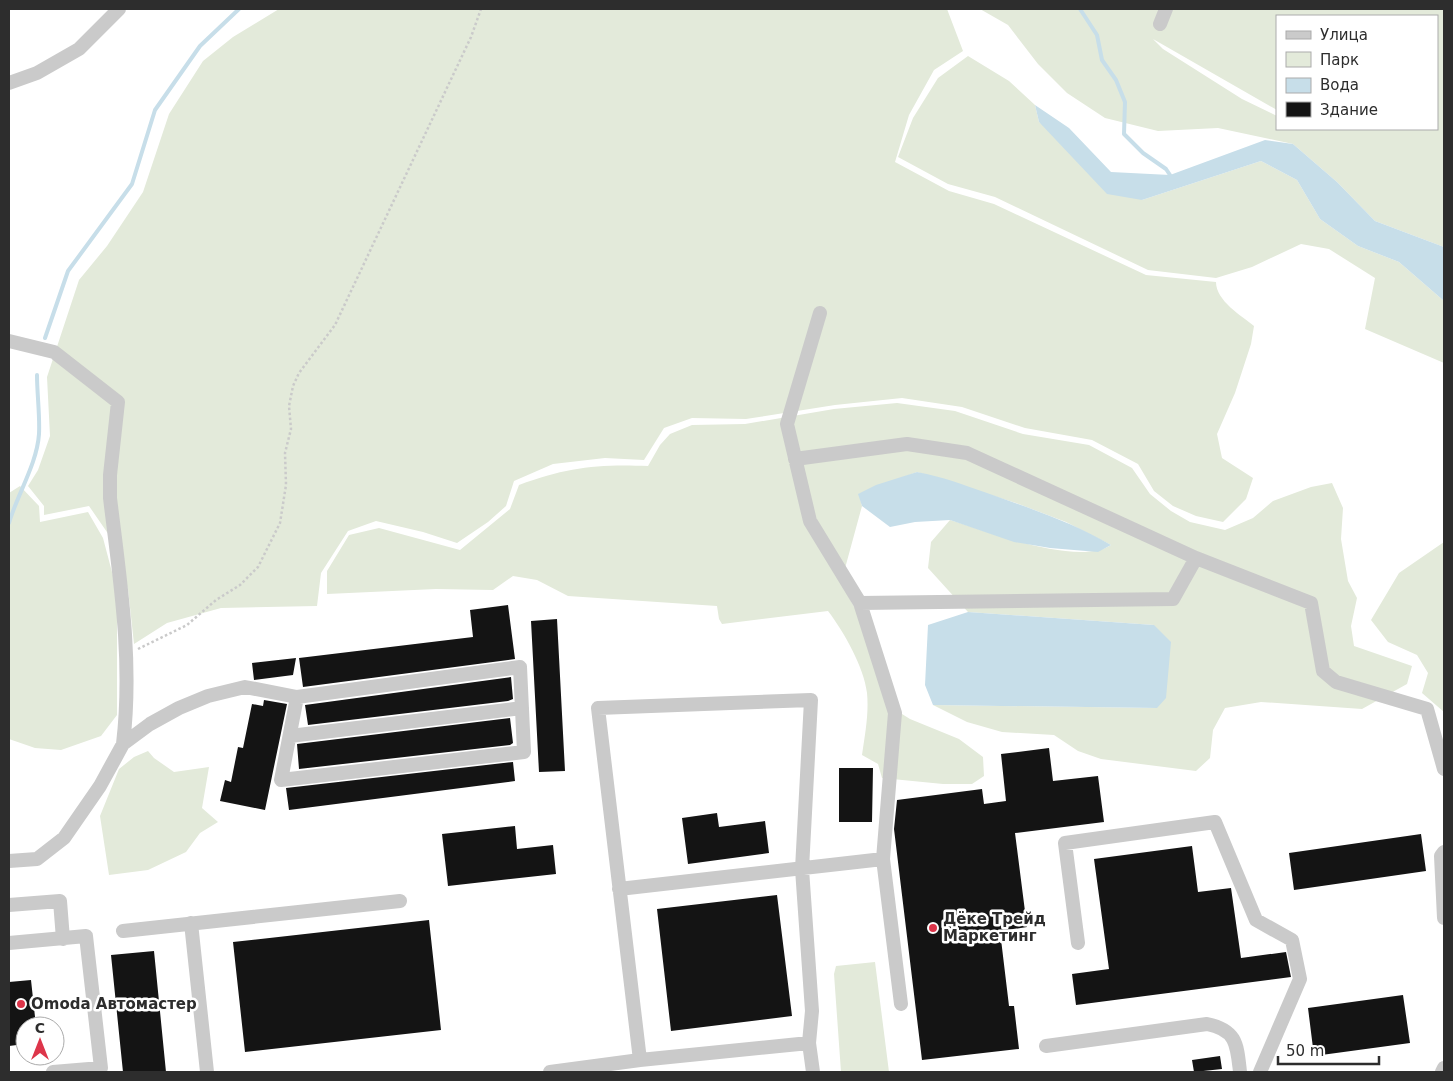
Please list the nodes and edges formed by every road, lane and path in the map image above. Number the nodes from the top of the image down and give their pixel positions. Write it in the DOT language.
graph roads {
  1 [pos="119,9"];
  2 [pos="481,9"];
  3 [pos="1166,9"];
  4 [pos="1160,24"];
  5 [pos="9,82"];
  6 [pos="820,313"];
  7 [pos="9,341"];
  8 [pos="796,459"];
  9 [pos="1196,558"];
  10 [pos="860,603"];
  11 [pos="128,658"];
  12 [pos="297,697"];
  13 [pos="522,708"];
  14 [pos="290,736"];
  15 [pos="123,744"];
  16 [pos="1444,769"];
  17 [pos="1444,852"];
  18 [pos="883,859"];
  19 [pos="9,862"];
  20 [pos="802,869"];
  21 [pos="619,889"];
  22 [pos="1443,892"];
  23 [pos="400,901"];
  24 [pos="9,905"];
  25 [pos="1444,918"];
  26 [pos="191,923"];
  27 [pos="122,931"];
  28 [pos="63,939"];
  29 [pos="9,943"];
  30 [pos="1078,943"];
  31 [pos="901,1004"];
  32 [pos="810,1043"];
  33 [pos="1046,1046"];
  34 [pos="640,1060"];
  35 [pos="1444,1068"];
  36 [pos="53,1072"];
  37 [pos="207,1072"];
  38 [pos="550,1072"];
  39 [pos="813,1072"];
  40 [pos="1240,1072"];
  41 [pos="1260,1072"];
  42 [pos="1442,1072"];
  1 -- 5 [label="lane"];
  2 -- 11 [label="path"];
  3 -- 4 [label="lane"];
  6 -- 8 [label="lane"];
  7 -- 11 [label="lane"];
  8 -- 9 [label="lane"];
  8 -- 10 [label="lane"];
  9 -- 10 [label="lane"];
  9 -- 16 [label="lane"];
  10 -- 18 [label="lane"];
  11 -- 15 [label="lane"];
  12 -- 13 [label="lane"];
  12 -- 14 [label="lane"];
  12 -- 15 [label="lane"];
  13 -- 14 [label="lane"];
  13 -- 14 [label="lane"];
  15 -- 19 [label="lane"];
  17 -- 22 [label="lane"];
  18 -- 20 [label="lane"];
  18 -- 31 [label="lane"];
  20 -- 21 [label="lane"];
  20 -- 21 [label="lane"];
  20 -- 32 [label="lane"];
  21 -- 34 [label="lane"];
  22 -- 25 [label="lane"];
  23 -- 26 [label="lane"];
  24 -- 28 [label="lane"];
  26 -- 27 [label="lane"];
  26 -- 37 [label="lane"];
  28 -- 29 [label="lane"];
  28 -- 36 [label="lane"];
  30 -- 41 [label="lane"];
  32 -- 34 [label="lane"];
  32 -- 39 [label="lane"];
  33 -- 40 [label="lane"];
  34 -- 38 [label="lane"];
  35 -- 42 [label="lane"];
}
